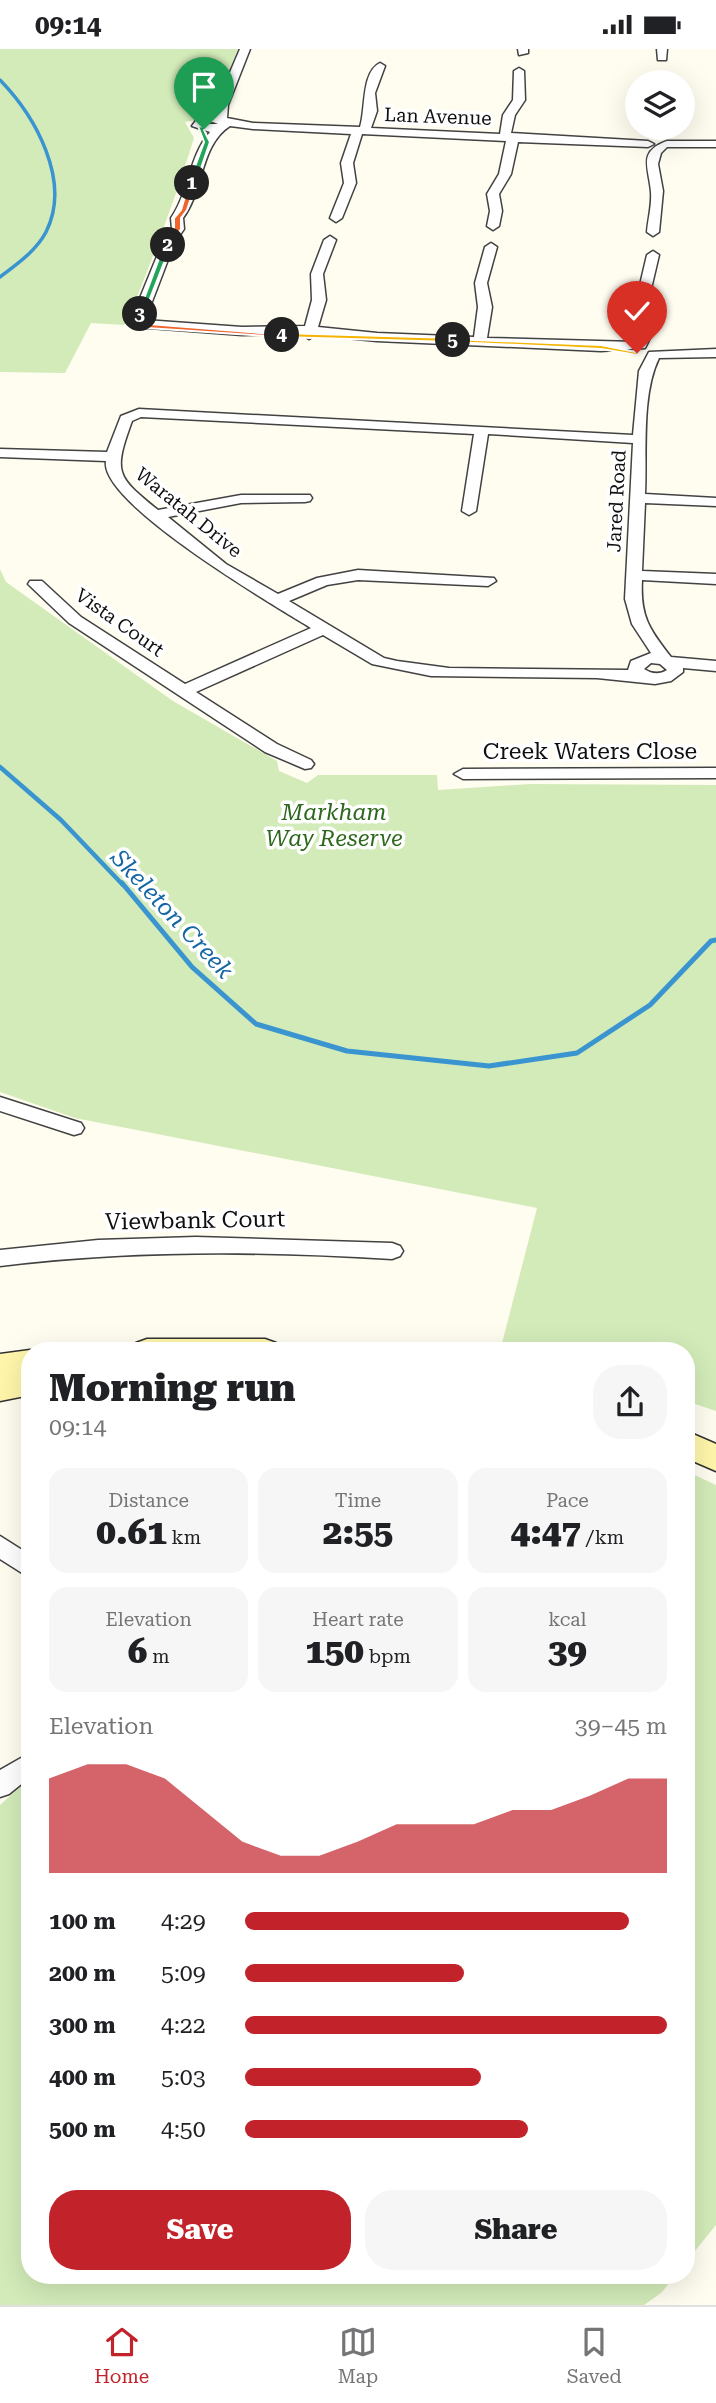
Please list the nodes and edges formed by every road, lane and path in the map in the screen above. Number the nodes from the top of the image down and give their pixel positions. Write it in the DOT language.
graph roads {
  1 [pos="245,49"];
  2 [pos="380,66"];
  3 [pos="519,71"];
  4 [pos="222,105"];
  5 [pos="203,123"];
  6 [pos="221,124"];
  7 [pos="362,130"];
  8 [pos="509,136"];
  9 [pos="658,141"];
  10 [pos="207,142"];
  11 [pos="716,144"];
  12 [pos="336,218"];
  13 [pos="493,226"];
  14 [pos="653,232"];
  15 [pos="330,240"];
  16 [pos="491,247"];
  17 [pos="653,255"];
  18 [pos="649,329"];
  19 [pos="309,333"];
  20 [pos="480,341"];
  21 [pos="638,349"];
  22 [pos="657,351"];
  23 [pos="716,353"];
  24 [pos="646,371"];
  25 [pos="482,430"];
  26 [pos="640,438"];
  27 [pos="0,453"];
  28 [pos="112,457"];
  29 [pos="305,498"];
  30 [pos="638,498"];
  31 [pos="716,502"];
  32 [pos="469,511"];
  33 [pos="155,515"];
  34 [pos="634,575"];
  35 [pos="716,579"];
  36 [pos="488,581"];
  37 [pos="36,584"];
  38 [pos="276,601"];
  39 [pos="322,629"];
  40 [pos="642,632"];
  41 [pos="669,665"];
  42 [pos="640,667"];
  43 [pos="716,667"];
  44 [pos="184,691"];
  45 [pos="305,764"];
  46 [pos="716,773"];
  47 [pos="463,774"];
  48 [pos="0,1104"];
  49 [pos="74,1128"];
  50 [pos="392,1251"];
  51 [pos="0,1258"];
  52 [pos="21,1363"];
  53 [pos="0,1366"];
  54 [pos="21,1384"];
  55 [pos="0,1388"];
  56 [pos="695,1427"];
  57 [pos="716,1435"];
  58 [pos="695,1448"];
  59 [pos="716,1458"];
  60 [pos="0,1546"];
  61 [pos="21,1561"];
  62 [pos="21,1769"];
  63 [pos="0,1786"];
  1 -- 4 [label="street"];
  2 -- 7 [label="street"];
  3 -- 8 [label="street"];
  4 -- 5 [label="street"];
  4 -- 6 [label="street"];
  5 -- 6 [label="street, Lan Avenue"];
  5 -- 10 [label="street"];
  6 -- 7 [label="street, Lan Avenue"];
  6 -- 10 [label="street"];
  7 -- 8 [label="street, Lan Avenue"];
  7 -- 12 [label="street"];
  8 -- 9 [label="street, Lan Avenue"];
  8 -- 13 [label="street"];
  9 -- 11 [label="street, Lan Avenue"];
  9 -- 14 [label="street"];
  10 -- 19 [label="street"];
  15 -- 19 [label="street"];
  16 -- 20 [label="street"];
  17 -- 18 [label="street"];
  18 -- 21 [label="street"];
  18 -- 22 [label="street"];
  19 -- 20 [label="street"];
  20 -- 21 [label="street"];
  21 -- 22 [label="street"];
  21 -- 24 [label="street"];
  22 -- 23 [label="street"];
  22 -- 24 [label="street, Jared Road"];
  24 -- 26 [label="street, Jared Road"];
  25 -- 26 [label="street, Waratah Drive"];
  25 -- 28 [label="street, Waratah Drive"];
  25 -- 32 [label="street"];
  26 -- 30 [label="street, Jared Road"];
  27 -- 28 [label="street"];
  28 -- 33 [label="street, Waratah Drive"];
  29 -- 33 [label="street"];
  30 -- 31 [label="street"];
  30 -- 34 [label="street, Jared Road"];
  33 -- 38 [label="street, Waratah Drive"];
  34 -- 35 [label="street"];
  34 -- 40 [label="street, Jared Road"];
  36 -- 38 [label="street"];
  37 -- 44 [label="street, Vista Court"];
  38 -- 39 [label="street, Waratah Drive"];
  39 -- 42 [label="street, Waratah Drive"];
  39 -- 44 [label="street"];
  40 -- 41 [label="street, Jared Road"];
  40 -- 42 [label="street, Jared Road"];
  41 -- 42 [label="street, Waratah Drive"];
  41 -- 43 [label="street"];
  44 -- 45 [label="street, Vista Court"];
  46 -- 47 [label="street, Creek Waters Close"];
  48 -- 49 [label="street"];
  50 -- 51 [label="street, Viewbank Court"];
  52 -- 53 [label="street"];
  54 -- 55 [label="street"];
  56 -- 57 [label="street"];
  58 -- 59 [label="street"];
  60 -- 61 [label="street"];
  62 -- 63 [label="street"];
}
